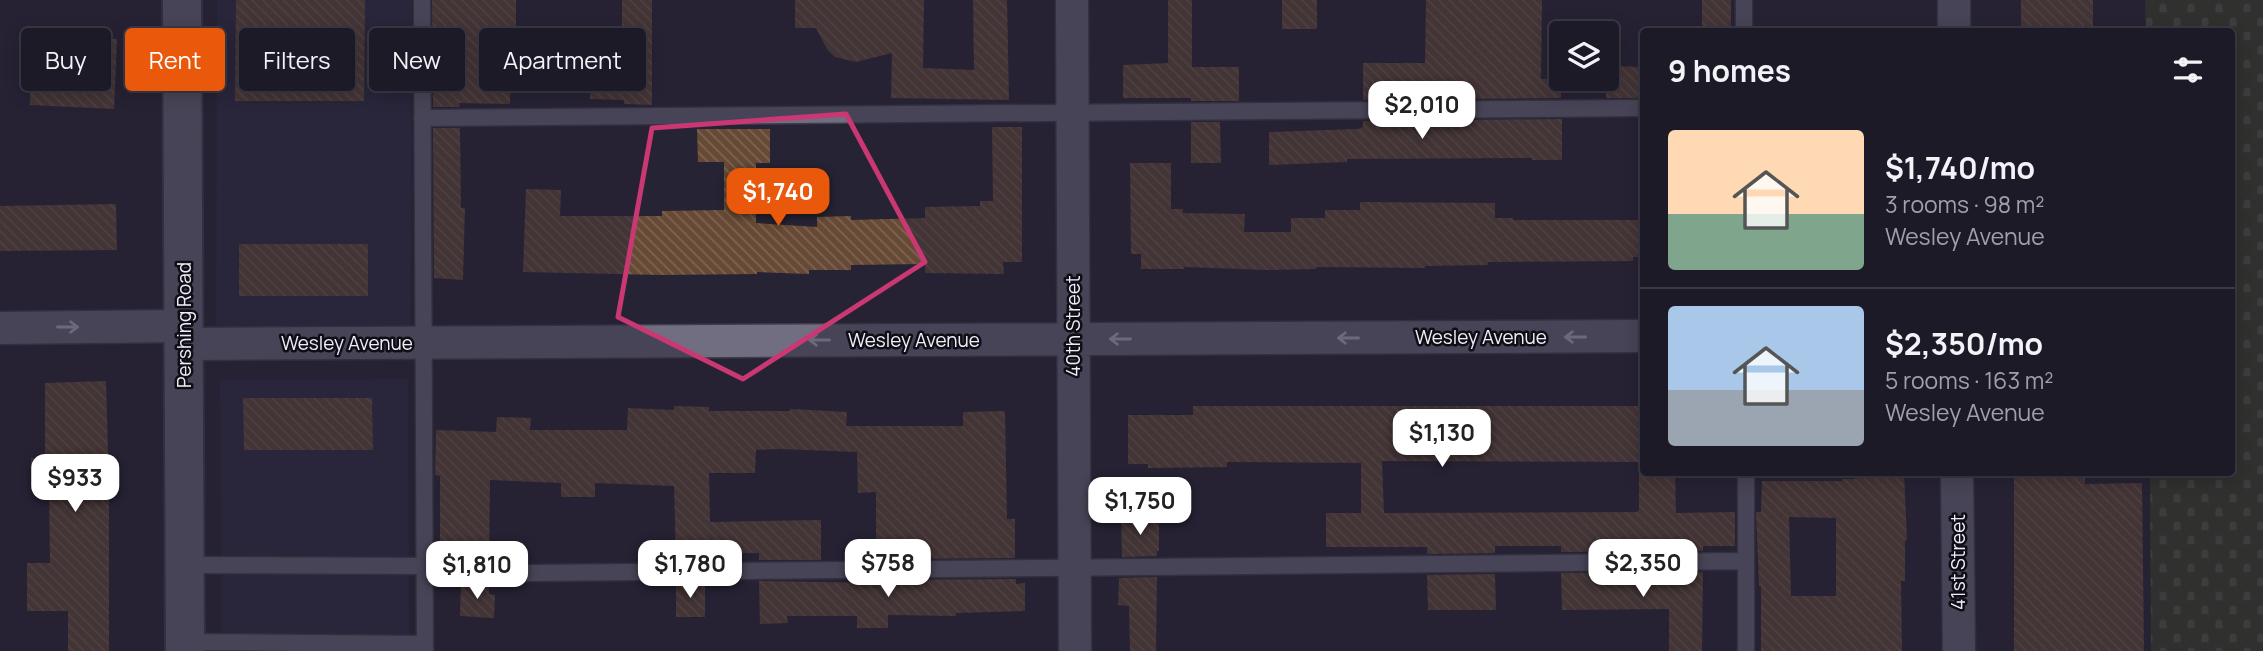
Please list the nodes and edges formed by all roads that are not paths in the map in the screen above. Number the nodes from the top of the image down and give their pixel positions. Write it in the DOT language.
graph roads {
  1 [pos="182,0"];
  2 [pos="422,0"];
  3 [pos="1072,0"];
  4 [pos="1744,0"];
  5 [pos="1954,0"];
  6 [pos="1744,28"];
  7 [pos="1954,28"];
  8 [pos="1640,108"];
  9 [pos="1072,113"];
  10 [pos="422,118"];
  11 [pos="0,328"];
  12 [pos="184,335"];
  13 [pos="1640,336"];
  14 [pos="1073,339"];
  15 [pos="424,342"];
  16 [pos="1746,476"];
  17 [pos="1958,476"];
  18 [pos="1746,561"];
  19 [pos="185,565"];
  20 [pos="1074,568"];
  21 [pos="425,570"];
  22 [pos="185,647"];
  23 [pos="425,648"];
  24 [pos="1075,651"];
  25 [pos="1746,651"];
  26 [pos="1959,651"];
  1 -- 12 [label="main road, Pershing Road"];
  2 -- 10 [label="lane"];
  3 -- 9 [label="street, 40th Street"];
  4 -- 6 [label="lane"];
  5 -- 7 [label="street"];
  8 -- 9 [label="lane"];
  9 -- 10 [label="lane"];
  9 -- 14 [label="street, 40th Street"];
  10 -- 15 [label="lane"];
  11 -- 12 [label="street, Wesley Avenue, one-way"];
  12 -- 15 [label="street, Wesley Avenue"];
  12 -- 19 [label="main road, Pershing Road"];
  13 -- 14 [label="street, Wesley Avenue, one-way"];
  14 -- 15 [label="street, Wesley Avenue, one-way"];
  14 -- 20 [label="street, 40th Street"];
  15 -- 21 [label="lane"];
  16 -- 18 [label="lane"];
  17 -- 26 [label="street, 41st Street"];
  18 -- 20 [label="lane"];
  18 -- 25 [label="lane"];
  19 -- 21 [label="lane"];
  19 -- 22 [label="main road, Pershing Road"];
  20 -- 21 [label="lane"];
  20 -- 24 [label="street, 40th Street"];
  21 -- 23 [label="lane"];
  22 -- 23 [label="lane"];
}
